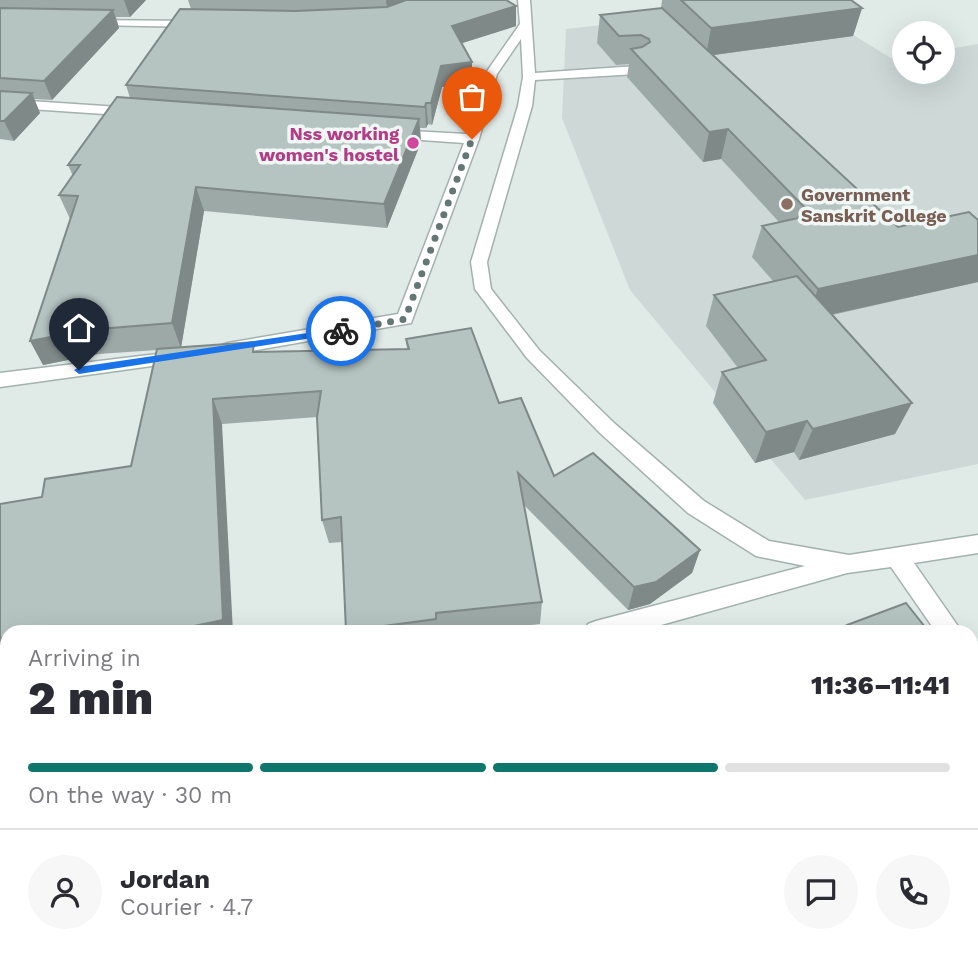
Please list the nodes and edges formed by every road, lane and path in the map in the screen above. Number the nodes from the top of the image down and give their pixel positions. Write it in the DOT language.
graph roads {
  1 [pos="524,0"];
  2 [pos="82,21"];
  3 [pos="204,24"];
  4 [pos="524,26"];
  5 [pos="637,70"];
  6 [pos="529,77"];
  7 [pos="0,103"];
  8 [pos="147,113"];
  9 [pos="376,132"];
  10 [pos="472,139"];
  11 [pos="0,380"];
  12 [pos="978,544"];
  13 [pos="897,557"];
  14 [pos="849,564"];
  15 [pos="622,625"];
  16 [pos="945,625"];
  1 -- 4 [label="street"];
  2 -- 3 [label="street"];
  4 -- 6 [label="street"];
  4 -- 10 [label="street"];
  5 -- 6 [label="street"];
  6 -- 14 [label="street"];
  7 -- 8 [label="street"];
  9 -- 10 [label="street"];
  10 -- 11 [label="street"];
  12 -- 13 [label="street"];
  13 -- 14 [label="street"];
  13 -- 16 [label="street"];
  14 -- 15 [label="street"];
}
